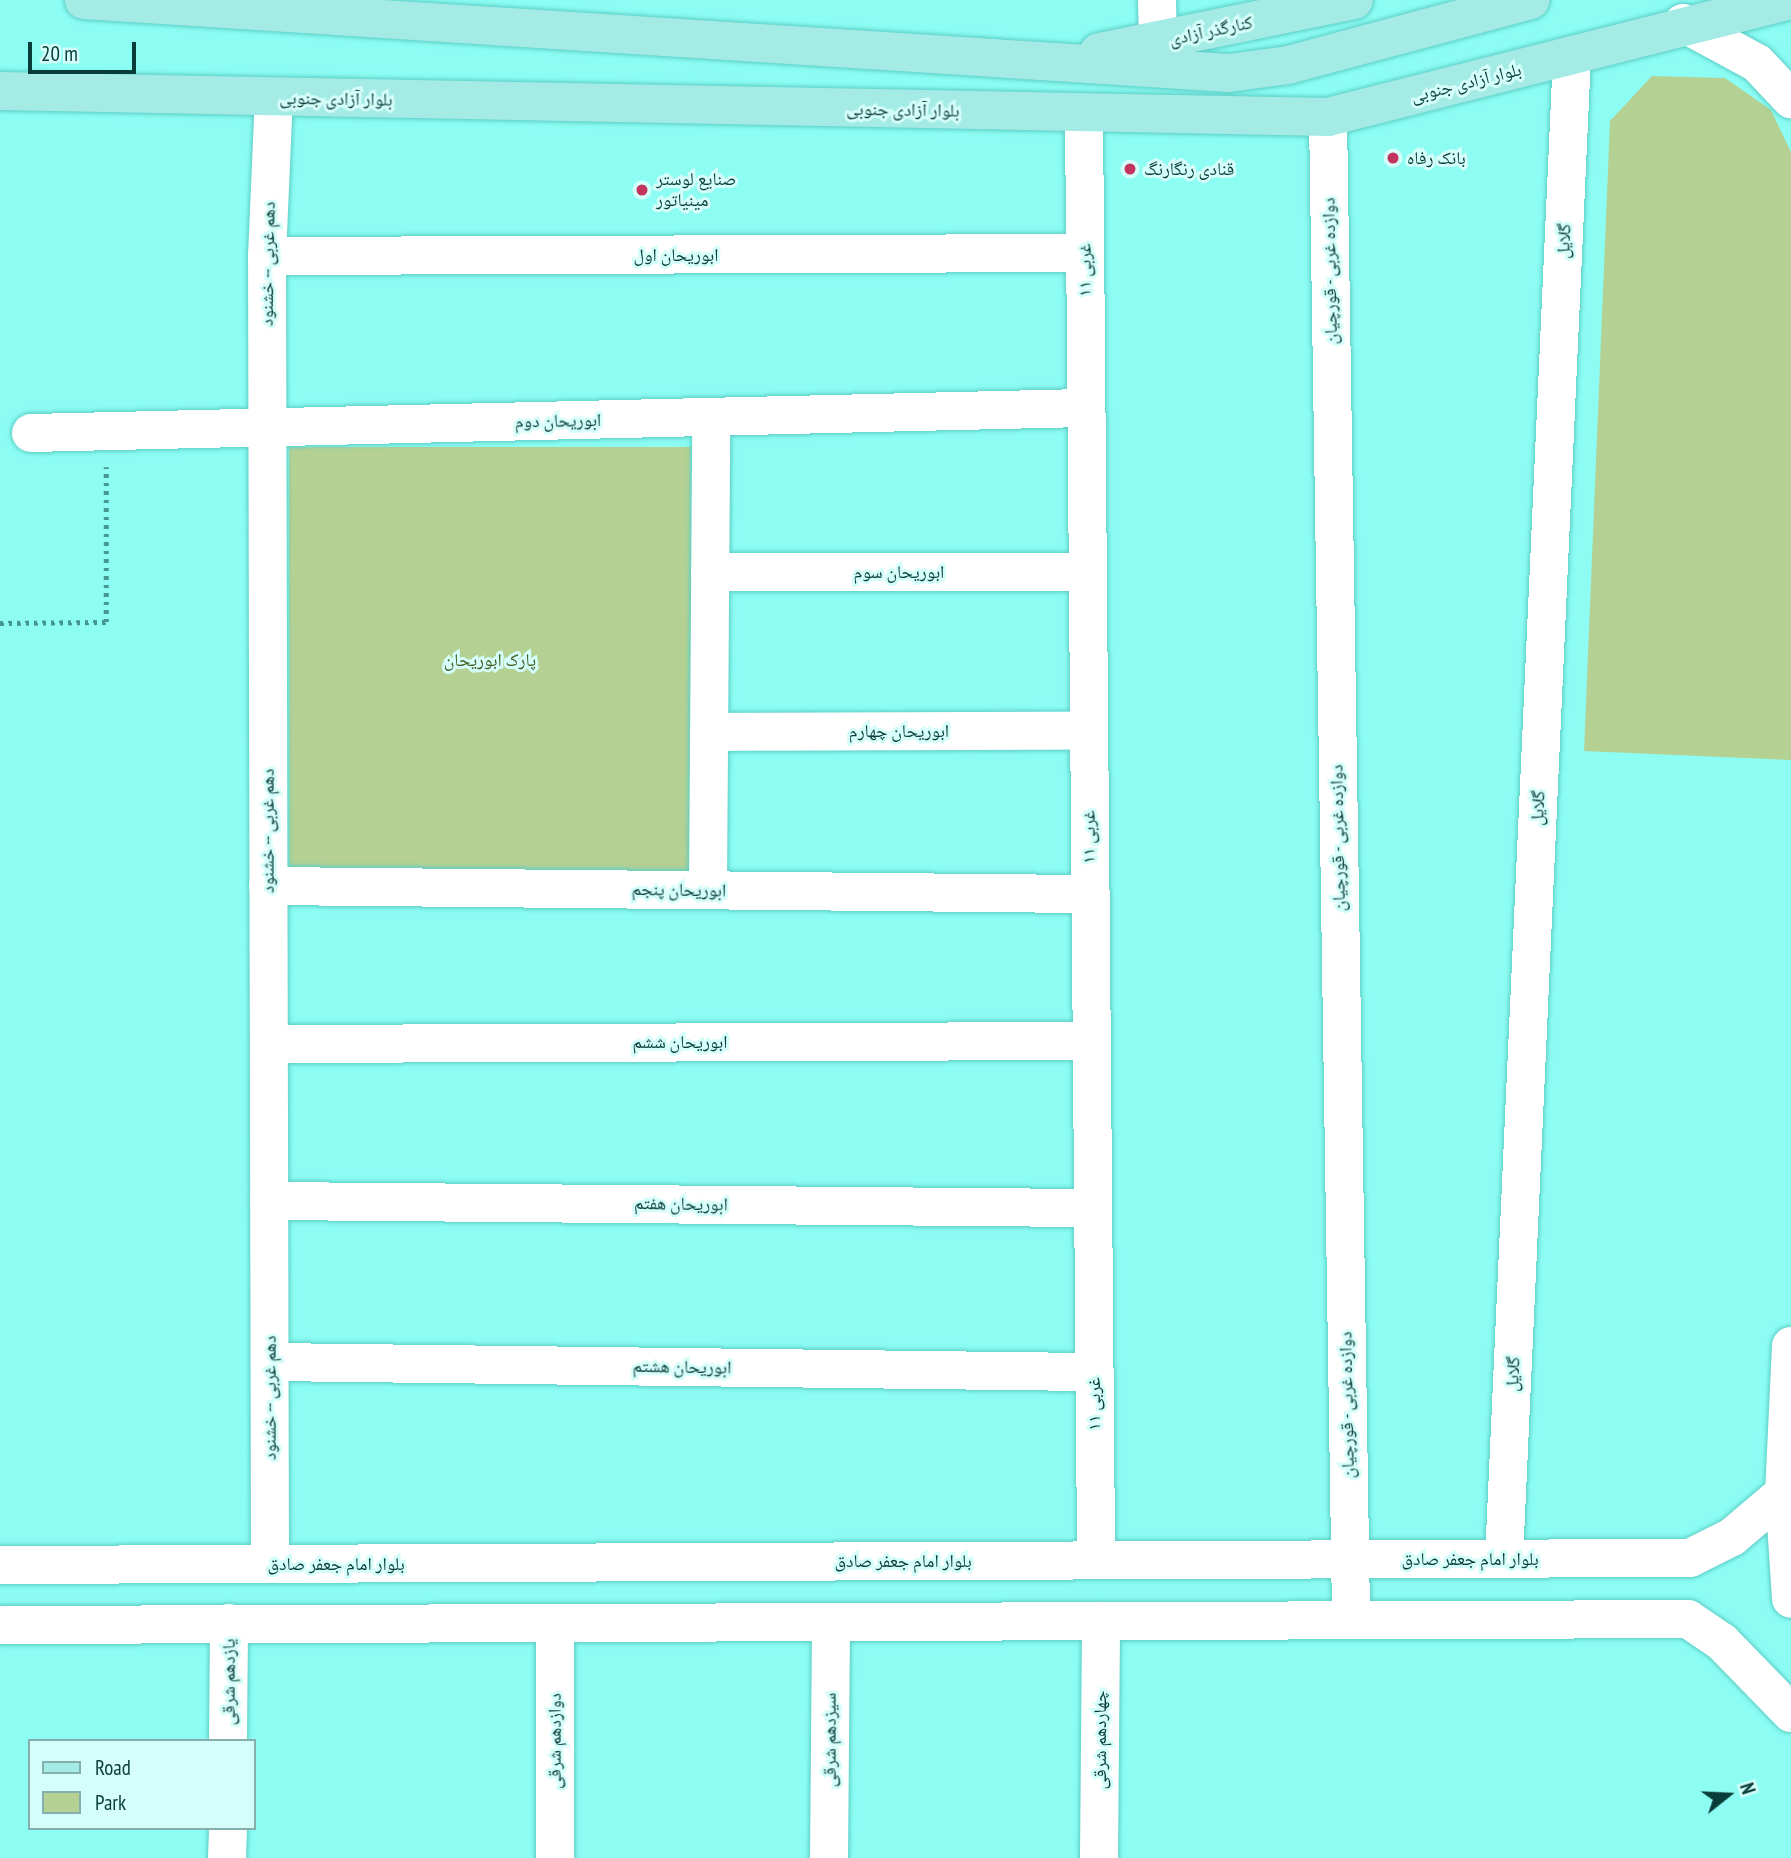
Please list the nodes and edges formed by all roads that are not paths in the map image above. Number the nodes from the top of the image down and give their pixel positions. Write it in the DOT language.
graph roads {
  1 [pos="84,0"];
  2 [pos="1157,0"];
  3 [pos="1354,0"];
  4 [pos="1531,0"];
  5 [pos="1791,0"];
  6 [pos="1683,23"];
  7 [pos="1158,42"];
  8 [pos="1572,57"];
  9 [pos="1066,58"];
  10 [pos="0,91"];
  11 [pos="274,97"];
  12 [pos="1791,99"];
  13 [pos="1084,113"];
  14 [pos="1328,117"];
  15 [pos="1085,253"];
  16 [pos="267,256"];
  17 [pos="1086,408"];
  18 [pos="711,417"];
  19 [pos="267,428"];
  20 [pos="31,433"];
  21 [pos="710,572"];
  22 [pos="1087,572"];
  23 [pos="1089,731"];
  24 [pos="709,732"];
  25 [pos="268,886"];
  26 [pos="708,890"];
  27 [pos="1090,894"];
  28 [pos="1091,1041"];
  29 [pos="269,1044"];
  30 [pos="269,1200"];
  31 [pos="1093,1208"];
  32 [pos="1791,1346"];
  33 [pos="270,1362"];
  34 [pos="1094,1372"];
  35 [pos="1784,1493"];
  36 [pos="1349,1559"];
  37 [pos="1504,1559"];
  38 [pos="1096,1560"];
  39 [pos="270,1564"];
  40 [pos="0,1565"];
  41 [pos="1791,1600"];
  42 [pos="1351,1618"];
  43 [pos="1101,1621"];
  44 [pos="831,1622"];
  45 [pos="229,1623"];
  46 [pos="555,1623"];
  47 [pos="0,1625"];
  48 [pos="1791,1713"];
  49 [pos="228,1739"];
  50 [pos="228,1830"];
  51 [pos="227,1858"];
  52 [pos="555,1858"];
  53 [pos="829,1858"];
  54 [pos="1099,1858"];
  1 -- 9 [label="main road"];
  2 -- 7 [label="street"];
  3 -- 7 [label="main road, کنارگذر آزادی"];
  4 -- 9 [label="main road"];
  5 -- 6 [label="main road, بلوار آزادی جنوبی"];
  6 -- 8 [label="main road, بلوار آزادی جنوبی"];
  6 -- 12 [label="street"];
  7 -- 9 [label="main road, کنارگذر آزادی"];
  8 -- 14 [label="main road, بلوار آزادی جنوبی"];
  8 -- 37 [label="street, گلایل"];
  10 -- 11 [label="main road, بلوار آزادی جنوبی"];
  11 -- 13 [label="main road, بلوار آزادی جنوبی"];
  11 -- 16 [label="street, دهم غربی -- خشنود"];
  13 -- 14 [label="main road, بلوار آزادی جنوبی"];
  13 -- 15 [label="street, ۱۱ غربی"];
  14 -- 36 [label="street, دوازده غربی - قورچیان"];
  15 -- 16 [label="street, ابوریحان اول"];
  15 -- 17 [label="street, ۱۱ غربی"];
  16 -- 19 [label="street, دهم غربی -- خشنود"];
  17 -- 18 [label="street, ابوریحان دوم"];
  17 -- 22 [label="street, ۱۱ غربی"];
  18 -- 19 [label="street, ابوریحان دوم"];
  18 -- 21 [label="street"];
  19 -- 20 [label="street, ابوریحان دوم"];
  19 -- 25 [label="street, دهم غربی -- خشنود"];
  21 -- 22 [label="street, ابوریحان سوم"];
  21 -- 24 [label="street"];
  22 -- 23 [label="street, ۱۱ غربی"];
  23 -- 24 [label="street, ابوریحان چهارم"];
  23 -- 27 [label="street, ۱۱ غربی"];
  24 -- 26 [label="street"];
  25 -- 26 [label="street, ابوریحان پنجم"];
  25 -- 29 [label="street, دهم غربی -- خشنود"];
  26 -- 27 [label="street, ابوریحان پنجم"];
  27 -- 28 [label="street, ۱۱ غربی"];
  28 -- 29 [label="street, ابوریحان ششم"];
  28 -- 31 [label="street, ۱۱ غربی"];
  29 -- 30 [label="street, دهم غربی -- خشنود"];
  30 -- 31 [label="street, ابوریحان هفتم"];
  30 -- 33 [label="street, دهم غربی -- خشنود"];
  31 -- 34 [label="street, ۱۱ غربی"];
  32 -- 35 [label="street"];
  33 -- 34 [label="street, ابوریحان هشتم"];
  33 -- 39 [label="street, دهم غربی -- خشنود"];
  34 -- 38 [label="street, ۱۱ غربی"];
  35 -- 37 [label="street, بلوار امام جعفر صادق"];
  35 -- 41 [label="street"];
  36 -- 37 [label="street, بلوار امام جعفر صادق"];
  36 -- 38 [label="street, بلوار امام جعفر صادق"];
  36 -- 42 [label="street, دوازده غربی - قورچیان"];
  38 -- 39 [label="street, بلوار امام جعفر صادق"];
  39 -- 40 [label="street, بلوار امام جعفر صادق"];
  39 -- 45 [label="street"];
  42 -- 43 [label="street"];
  42 -- 48 [label="street"];
  43 -- 44 [label="street"];
  43 -- 54 [label="street, چهاردهم شرقی"];
  44 -- 46 [label="street"];
  44 -- 53 [label="street, سیزدهم شرقی"];
  45 -- 46 [label="street"];
  45 -- 47 [label="street"];
  45 -- 49 [label="street, یازدهم شرقی"];
  46 -- 52 [label="street, دوازدهم شرقی"];
  50 -- 51 [label="street"];
}
